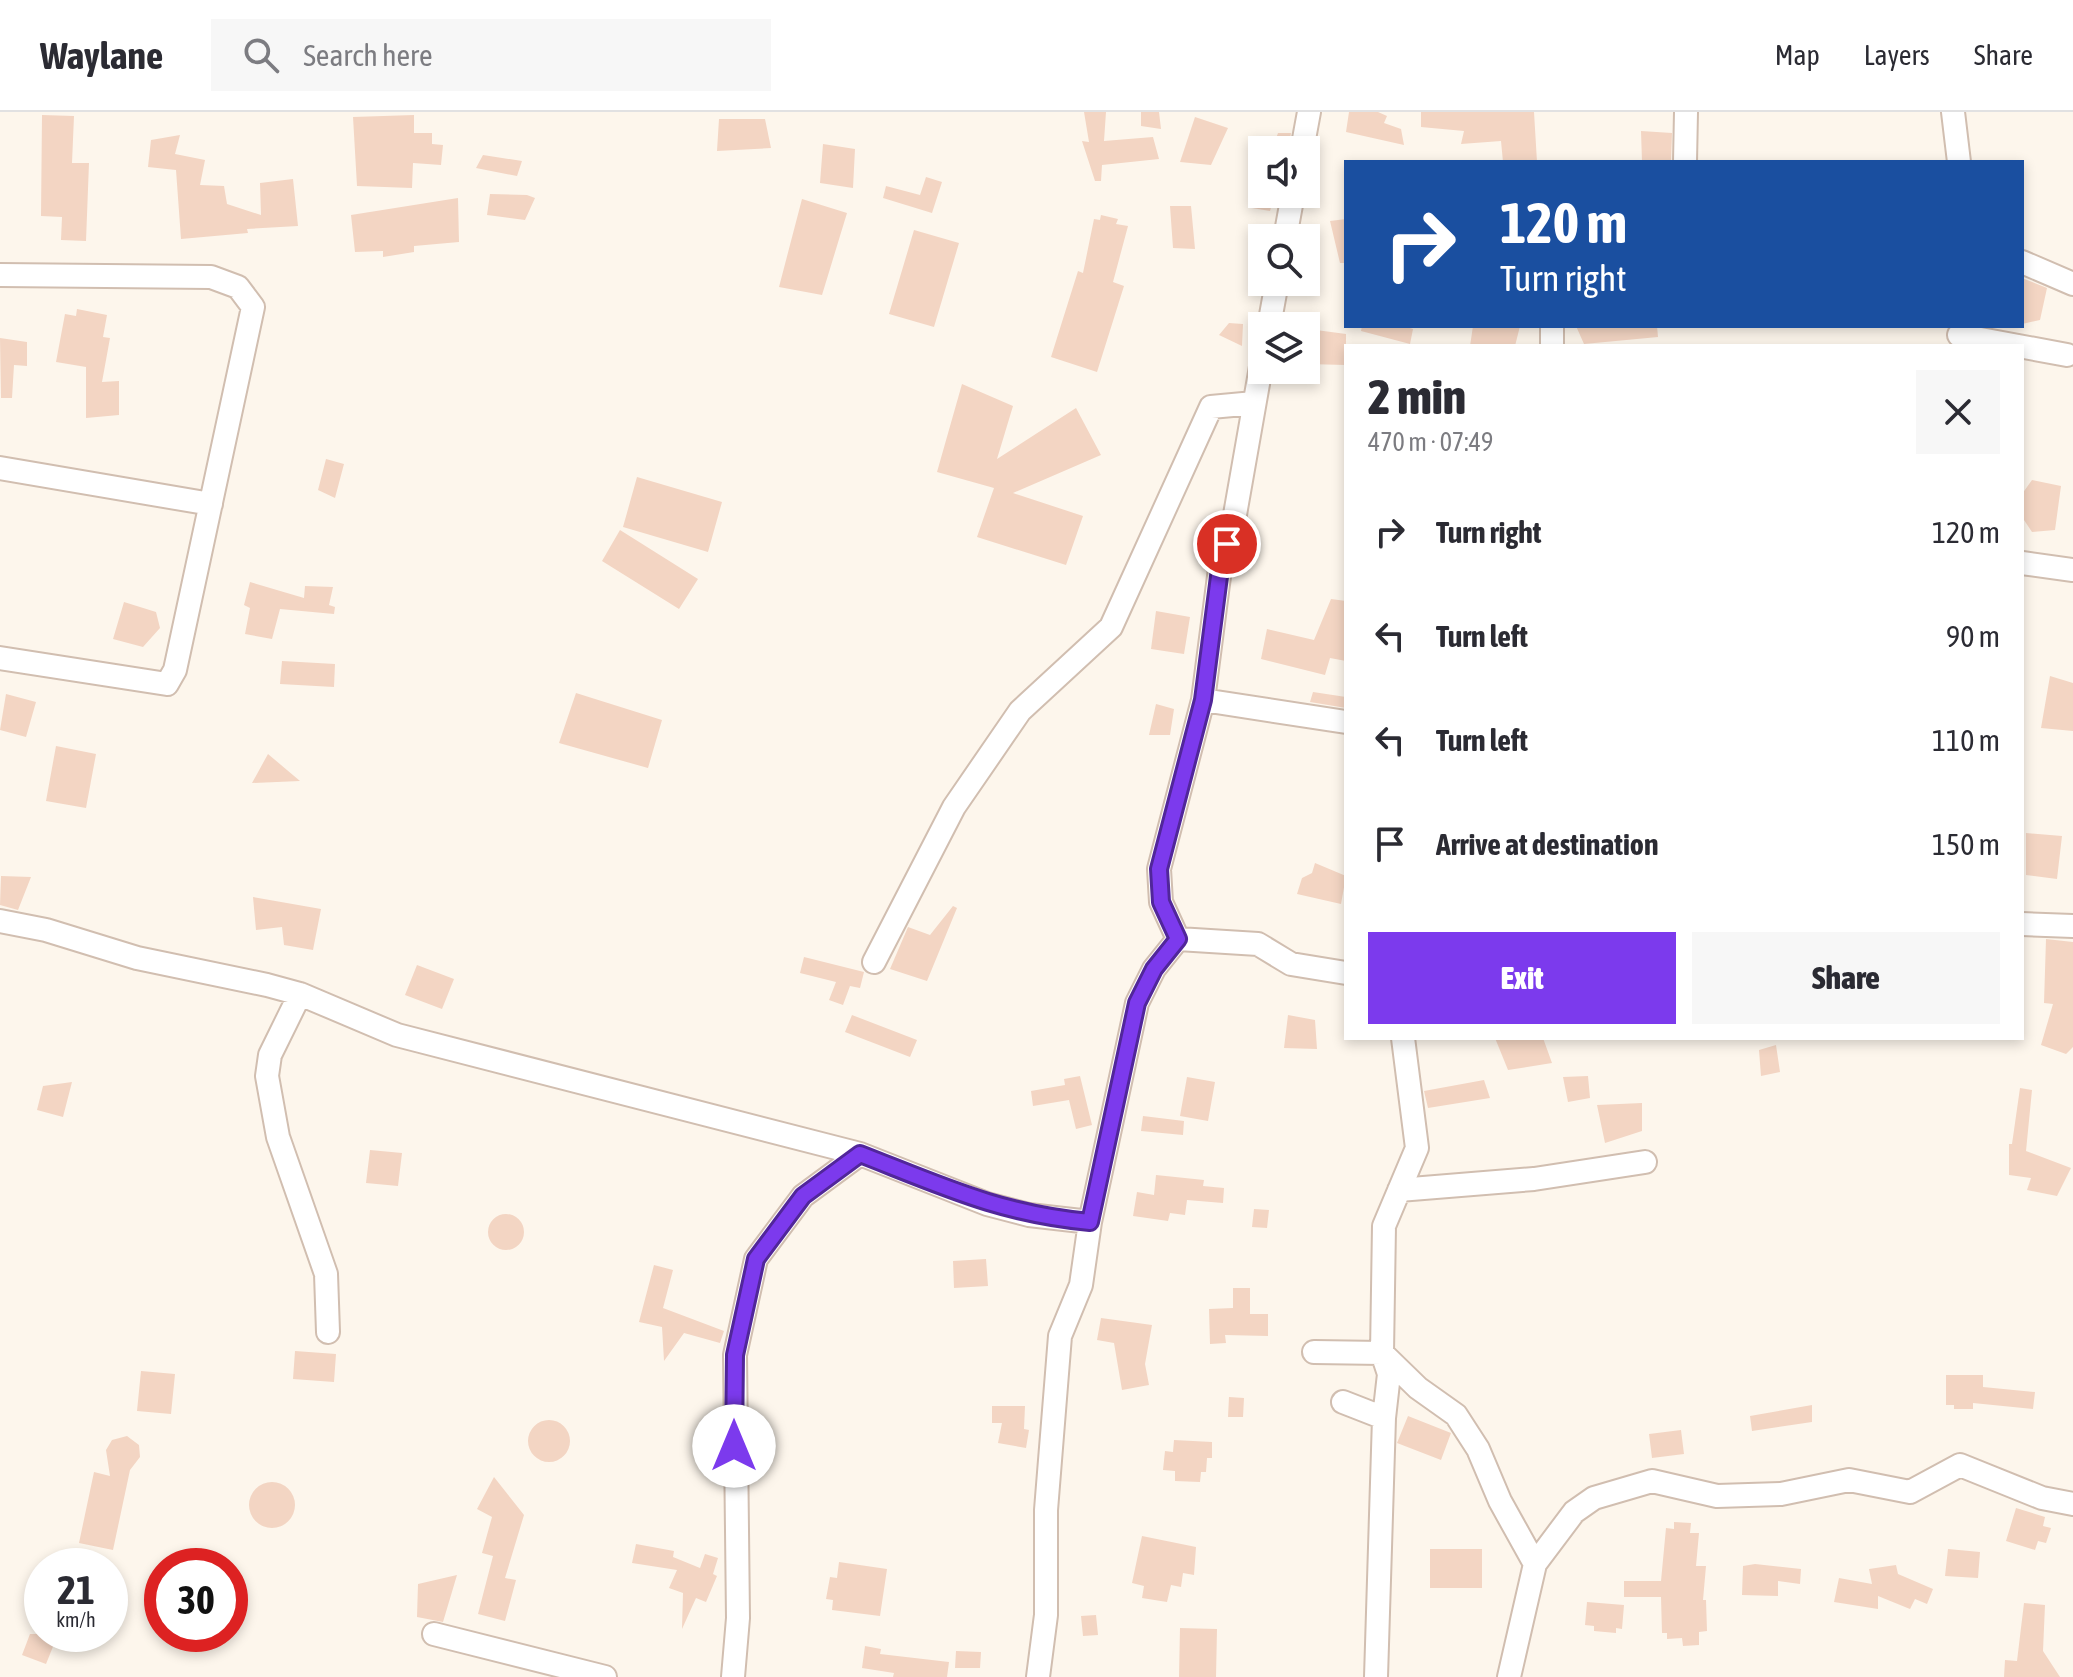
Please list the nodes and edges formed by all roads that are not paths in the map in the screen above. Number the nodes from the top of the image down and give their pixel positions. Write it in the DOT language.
graph roads {
  1 [pos="1309,112"];
  2 [pos="1686,112"];
  3 [pos="1953,112"];
  4 [pos="1305,136"];
  5 [pos="1685,160"];
  6 [pos="1959,160"];
  7 [pos="2024,263"];
  8 [pos="0,275"];
  9 [pos="2073,284"];
  10 [pos="1959,336"];
  11 [pos="2004,344"];
  12 [pos="2024,347"];
  13 [pos="2067,355"];
  14 [pos="1258,384"];
  15 [pos="1254,403"];
  16 [pos="0,468"];
  17 [pos="211,504"];
  18 [pos="2024,563"];
  19 [pos="2073,570"];
  20 [pos="0,658"];
  21 [pos="1203,700"];
  22 [pos="1344,722"];
  23 [pos="0,921"];
  24 [pos="2024,924"];
  25 [pos="2073,926"];
  26 [pos="1178,939"];
  27 [pos="874,962"];
  28 [pos="1344,973"];
  29 [pos="300,994"];
  30 [pos="1403,1040"];
  31 [pos="860,1154"];
  32 [pos="1645,1162"];
  33 [pos="1399,1190"];
  34 [pos="1090,1222"];
  35 [pos="328,1332"];
  36 [pos="1314,1352"];
  37 [pos="1382,1353"];
  38 [pos="1343,1402"];
  39 [pos="1384,1418"];
  40 [pos="2073,1504"];
  41 [pos="1535,1564"];
  42 [pos="434,1634"];
  43 [pos="605,1677"];
  44 [pos="733,1677"];
  45 [pos="1038,1677"];
  46 [pos="1376,1677"];
  47 [pos="1509,1677"];
  1 -- 4 [label="street"];
  2 -- 5 [label="street"];
  3 -- 6 [label="street"];
  7 -- 9 [label="street"];
  8 -- 17 [label="street"];
  10 -- 11 [label="street"];
  12 -- 13 [label="street"];
  14 -- 15 [label="street"];
  15 -- 21 [label="street"];
  15 -- 27 [label="street"];
  16 -- 17 [label="street"];
  17 -- 20 [label="street"];
  18 -- 19 [label="street"];
  21 -- 22 [label="street"];
  21 -- 26 [label="street"];
  23 -- 29 [label="street"];
  24 -- 25 [label="street"];
  26 -- 28 [label="street"];
  26 -- 34 [label="street"];
  29 -- 31 [label="street"];
  29 -- 35 [label="street"];
  30 -- 33 [label="street"];
  31 -- 34 [label="street"];
  31 -- 44 [label="street"];
  32 -- 33 [label="street"];
  33 -- 37 [label="street"];
  34 -- 45 [label="street"];
  36 -- 37 [label="street"];
  37 -- 39 [label="street"];
  37 -- 41 [label="street"];
  38 -- 39 [label="street"];
  39 -- 46 [label="street"];
  40 -- 41 [label="street"];
  41 -- 47 [label="street"];
  42 -- 43 [label="street"];
}
